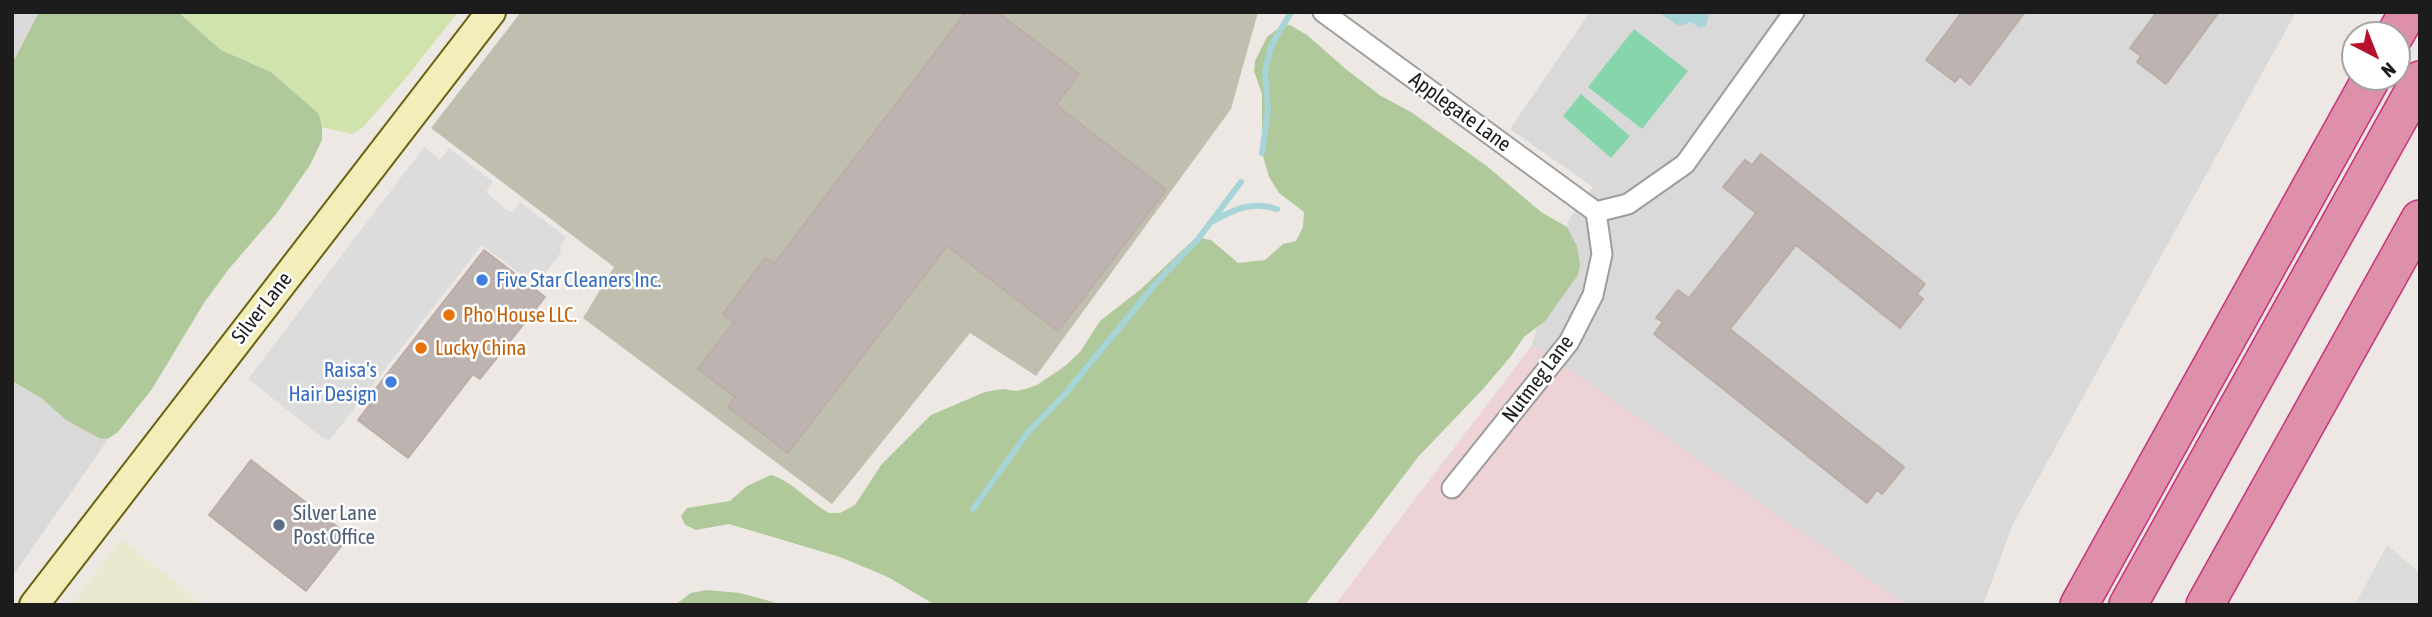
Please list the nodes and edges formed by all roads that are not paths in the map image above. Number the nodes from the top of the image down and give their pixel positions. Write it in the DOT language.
graph roads {
  1 [pos="491,12"];
  2 [pos="1323,12"];
  3 [pos="1794,12"];
  4 [pos="2420,80"];
  5 [pos="2364,91"];
  6 [pos="2420,125"];
  7 [pos="1596,212"];
  8 [pos="2420,219"];
  9 [pos="1452,488"];
  10 [pos="34,605"];
  11 [pos="2079,605"];
  12 [pos="2128,605"];
  13 [pos="2152,605"];
  14 [pos="2205,605"];
  1 -- 10 [label="main road, Silver Lane"];
  2 -- 7 [label="street, Applegate Lane"];
  3 -- 7 [label="street"];
  4 -- 12 [label="highway"];
  5 -- 11 [label="highway"];
  6 -- 13 [label="highway"];
  7 -- 9 [label="street, Nutmeg Lane"];
  8 -- 14 [label="highway"];
}
